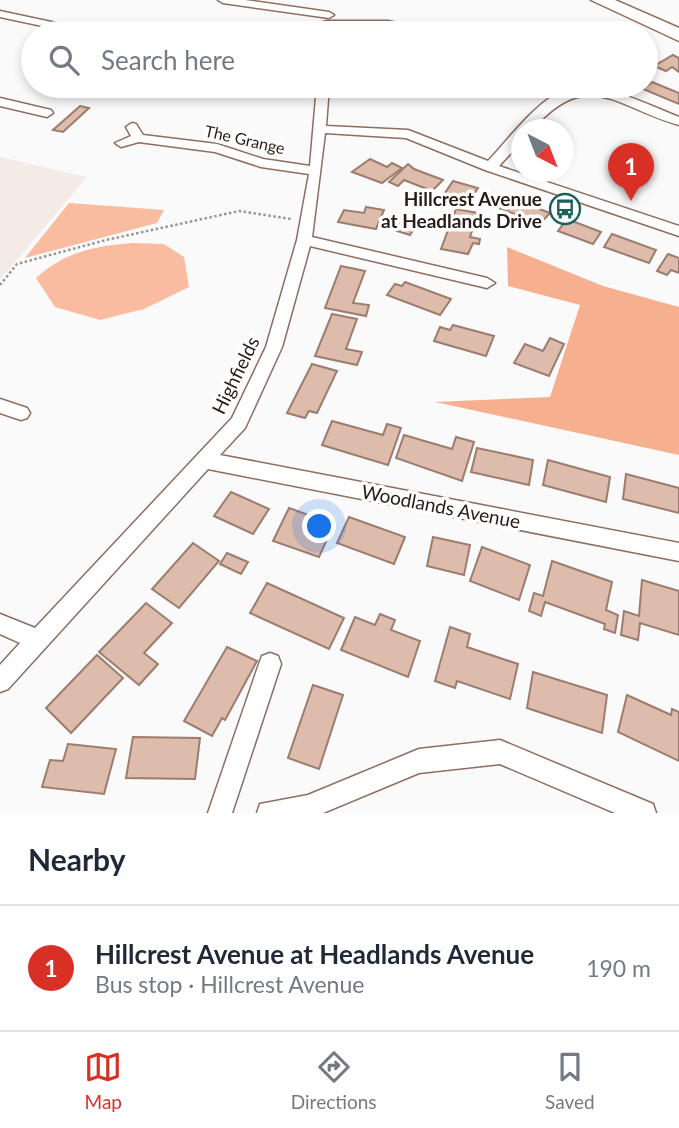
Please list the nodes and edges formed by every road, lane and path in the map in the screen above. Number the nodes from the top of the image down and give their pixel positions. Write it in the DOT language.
graph roads {
  1 [pos="223,0"];
  2 [pos="600,0"];
  3 [pos="332,2"];
  4 [pos="0,14"];
  5 [pos="19,17"];
  6 [pos="36,21"];
  7 [pos="314,21"];
  8 [pos="328,21"];
  9 [pos="647,21"];
  10 [pos="658,26"];
  11 [pos="0,29"];
  12 [pos="679,35"];
  13 [pos="322,98"];
  14 [pos="558,98"];
  15 [pos="618,98"];
  16 [pos="0,102"];
  17 [pos="47,113"];
  18 [pos="535,119"];
  19 [pos="679,121"];
  20 [pos="320,129"];
  21 [pos="121,143"];
  22 [pos="511,145"];
  23 [pos="490,167"];
  24 [pos="316,171"];
  25 [pos="307,221"];
  26 [pos="679,231"];
  27 [pos="304,240"];
  28 [pos="487,283"];
  29 [pos="0,285"];
  30 [pos="0,406"];
  31 [pos="21,413"];
  32 [pos="204,460"];
  33 [pos="679,552"];
  34 [pos="0,624"];
  35 [pos="38,640"];
  36 [pos="270,664"];
  37 [pos="0,681"];
  38 [pos="220,813"];
  39 [pos="269,813"];
  40 [pos="644,813"];
  1 -- 7 [label="street"];
  2 -- 9 [label="highway"];
  3 -- 8 [label="street"];
  4 -- 5 [label="street"];
  5 -- 6 [label="street"];
  5 -- 11 [label="street"];
  10 -- 12 [label="highway"];
  13 -- 20 [label="street, Highfields"];
  14 -- 18 [label="street"];
  15 -- 19 [label="street"];
  16 -- 17 [label="street"];
  20 -- 23 [label="street"];
  20 -- 24 [label="street, Highfields"];
  21 -- 24 [label="street, The Grange"];
  22 -- 23 [label="street"];
  23 -- 26 [label="street"];
  24 -- 25 [label="street, Highfields"];
  25 -- 27 [label="street, Highfields"];
  25 -- 29 [label="path"];
  27 -- 28 [label="street"];
  27 -- 32 [label="street, Highfields"];
  30 -- 31 [label="street"];
  32 -- 33 [label="street, Woodlands Avenue"];
  32 -- 35 [label="street, Highfields"];
  34 -- 35 [label="street"];
  35 -- 37 [label="street, Highfields"];
  36 -- 38 [label="street"];
  39 -- 40 [label="street"];
}
